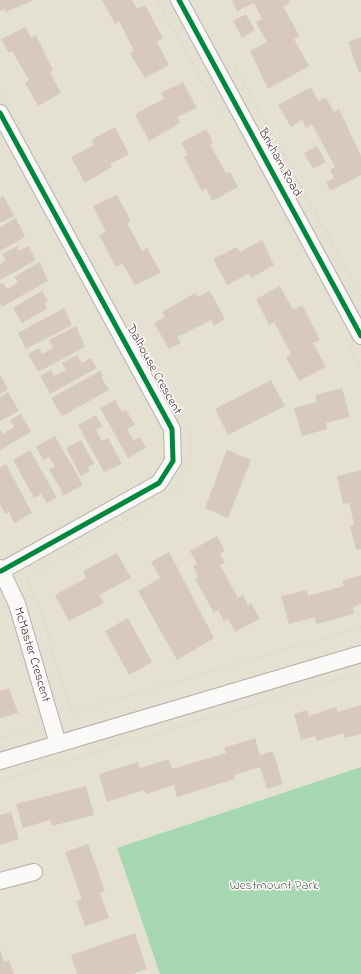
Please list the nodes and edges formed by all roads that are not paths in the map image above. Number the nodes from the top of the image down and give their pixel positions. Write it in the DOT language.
graph roads {
  1 [pos="179,0"];
  2 [pos="0,113"];
  3 [pos="361,336"];
  4 [pos="1,569"];
  5 [pos="361,654"];
  6 [pos="58,744"];
  7 [pos="0,761"];
  8 [pos="34,872"];
  9 [pos="0,881"];
  1 -- 3 [label="street, Brixham Road"];
  2 -- 4 [label="street, Dalhouse Crescent"];
  4 -- 6 [label="street, McMaster Crescent"];
  5 -- 6 [label="street"];
  6 -- 7 [label="street"];
  8 -- 9 [label="street"];
}
